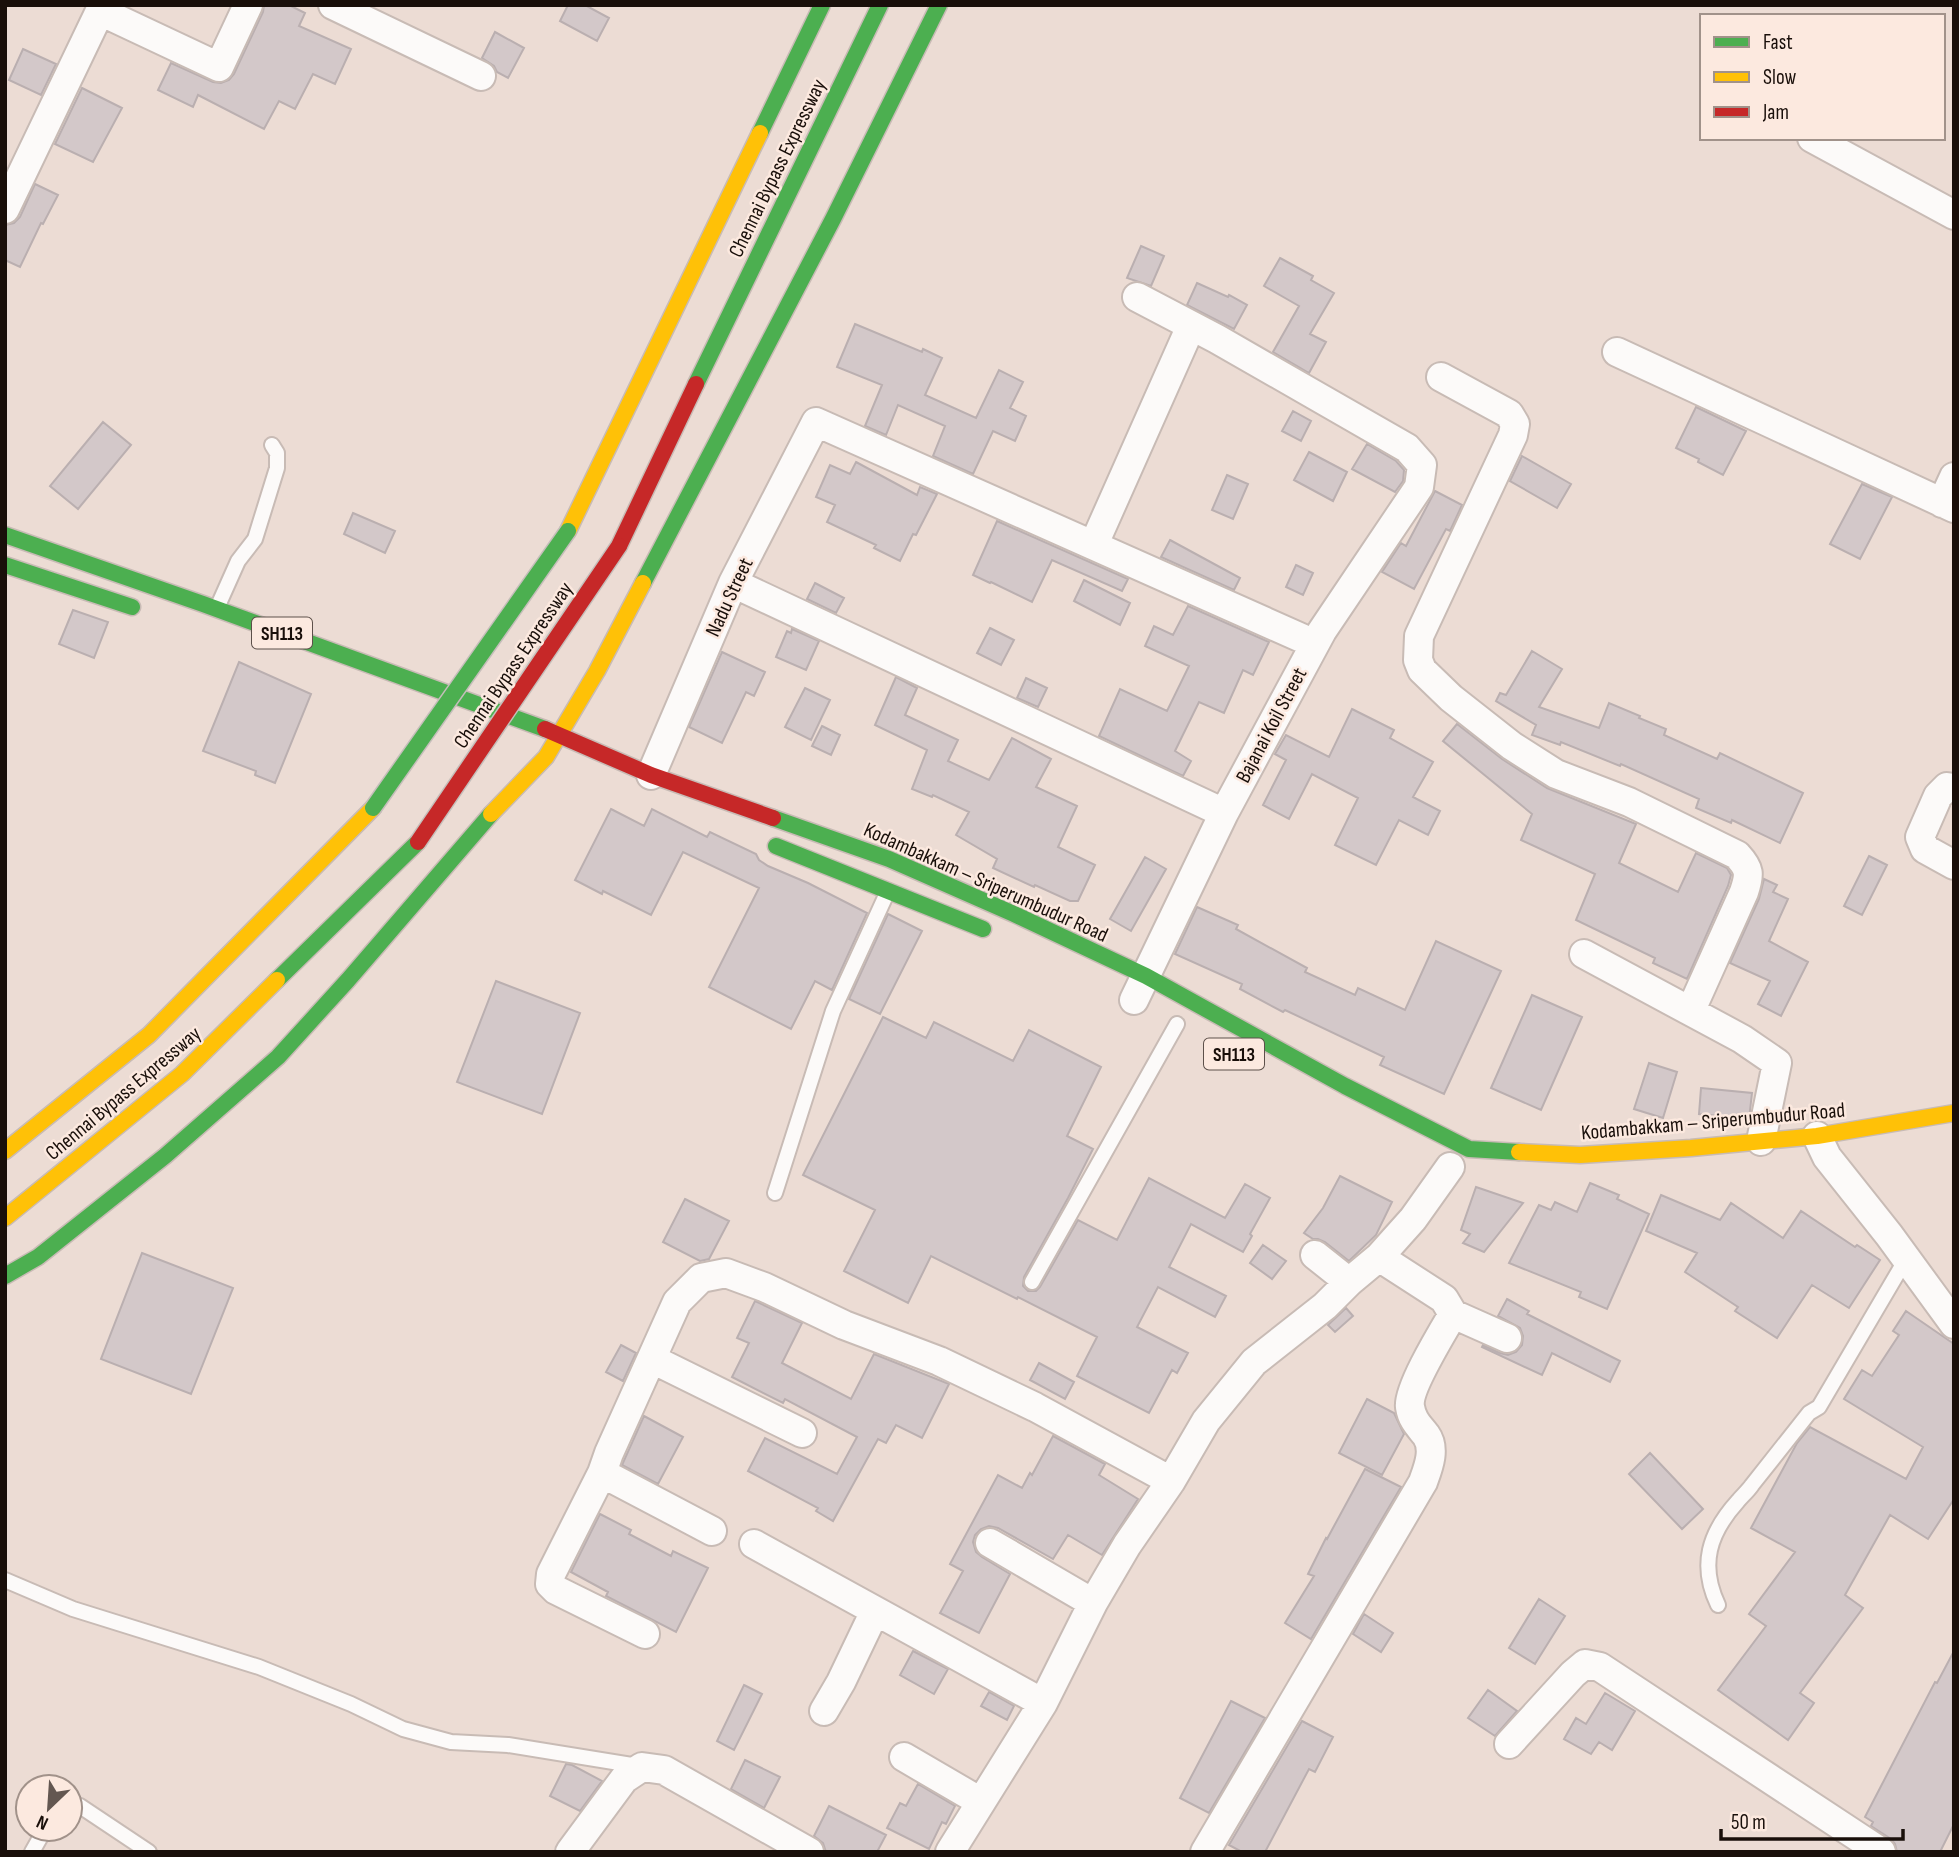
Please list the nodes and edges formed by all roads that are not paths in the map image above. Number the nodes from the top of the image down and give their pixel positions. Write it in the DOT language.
graph roads {
  1 [pos="248,5"];
  2 [pos="333,5"];
  3 [pos="822,5"];
  4 [pos="880,5"];
  5 [pos="939,5"];
  6 [pos="481,76"];
  7 [pos="1816,140"];
  8 [pos="5,209"];
  9 [pos="1954,215"];
  10 [pos="1137,298"];
  11 [pos="1191,326"];
  12 [pos="1617,352"];
  13 [pos="1441,377"];
  14 [pos="272,445"];
  15 [pos="1954,477"];
  16 [pos="1948,506"];
  17 [pos="5,535"];
  18 [pos="1094,544"];
  19 [pos="5,565"];
  20 [pos="733,583"];
  21 [pos="216,609"];
  22 [pos="153,614"];
  23 [pos="1315,644"];
  24 [pos="416,709"];
  25 [pos="455,723"];
  26 [pos="481,733"];
  27 [pos="559,734"];
  28 [pos="507,742"];
  29 [pos="652,775"];
  30 [pos="1954,789"];
  31 [pos="1224,813"];
  32 [pos="760,840"];
  33 [pos="1954,865"];
  34 [pos="888,889"];
  35 [pos="992,932"];
  36 [pos="1584,954"];
  37 [pos="1137,994"];
  38 [pos="1691,1010"];
  39 [pos="1178,1024"];
  40 [pos="1954,1113"];
  41 [pos="1761,1141"];
  42 [pos="5,1151"];
  43 [pos="1824,1152"];
  44 [pos="1451,1166"];
  45 [pos="775,1193"];
  46 [pos="5,1218"];
  47 [pos="1315,1255"];
  48 [pos="1379,1257"];
  49 [pos="1906,1259"];
  50 [pos="5,1276"];
  51 [pos="1032,1282"];
  52 [pos="1349,1282"];
  53 [pos="1453,1314"];
  54 [pos="1954,1324"];
  55 [pos="1507,1338"];
  56 [pos="652,1359"];
  57 [pos="802,1433"];
  58 [pos="601,1474"];
  59 [pos="1171,1481"];
  60 [pos="712,1531"];
  61 [pos="754,1544"];
  62 [pos="990,1544"];
  63 [pos="5,1580"];
  64 [pos="1093,1604"];
  65 [pos="1718,1605"];
  66 [pos="875,1611"];
  67 [pos="645,1634"];
  68 [pos="1043,1703"];
  69 [pos="824,1711"];
  70 [pos="1509,1744"];
  71 [pos="904,1757"];
  72 [pos="642,1767"];
  73 [pos="981,1802"];
  74 [pos="84,1809"];
  75 [pos="149,1852"];
  76 [pos="570,1852"];
  77 [pos="809,1852"];
  78 [pos="950,1852"];
  79 [pos="1205,1852"];
  80 [pos="1881,1852"];
  1 -- 8 [label="street"];
  2 -- 6 [label="street"];
  3 -- 42 [label="main road, Chennai Bypass Expressway, bridge"];
  4 -- 46 [label="main road, Chennai Bypass Expressway, bridge"];
  5 -- 27 [label="main road"];
  7 -- 9 [label="street"];
  10 -- 11 [label="street"];
  11 -- 18 [label="street"];
  11 -- 23 [label="street, Bajanai Koil Street"];
  12 -- 16 [label="street"];
  13 -- 38 [label="street"];
  14 -- 21 [label="lane"];
  15 -- 16 [label="street"];
  17 -- 21 [label="main road, Kodambakkam – Sriperumbudur Road / SH113"];
  18 -- 20 [label="street, Nadu Street"];
  18 -- 23 [label="street"];
  19 -- 22 [label="main road"];
  20 -- 29 [label="street, Nadu Street"];
  20 -- 31 [label="street"];
  21 -- 27 [label="main road, Kodambakkam – Sriperumbudur Road / SH113"];
  23 -- 31 [label="street, Bajanai Koil Street"];
  24 -- 25 [label="main road"];
  26 -- 28 [label="main road"];
  27 -- 29 [label="main road, Kodambakkam – Sriperumbudur Road / SH113"];
  27 -- 50 [label="main road"];
  29 -- 37 [label="main road, Kodambakkam – Sriperumbudur Road / SH113"];
  30 -- 33 [label="street"];
  31 -- 37 [label="street, Bajanai Koil Street"];
  32 -- 34 [label="main road, Kodambakkam – Sriperumbudur Road"];
  34 -- 35 [label="main road, Kodambakkam – Sriperumbudur Road"];
  34 -- 45 [label="lane"];
  36 -- 38 [label="street"];
  37 -- 41 [label="main road, Kodambakkam – Sriperumbudur Road / SH113"];
  38 -- 41 [label="street"];
  39 -- 51 [label="lane"];
  40 -- 43 [label="main road, Kodambakkam – Sriperumbudur Road / SH113"];
  41 -- 43 [label="main road, Kodambakkam – Sriperumbudur Road / SH113"];
  43 -- 49 [label="street"];
  44 -- 48 [label="street"];
  47 -- 52 [label="street"];
  48 -- 52 [label="street"];
  48 -- 53 [label="street"];
  49 -- 54 [label="street"];
  49 -- 65 [label="lane"];
  52 -- 59 [label="street"];
  53 -- 55 [label="street"];
  53 -- 79 [label="street"];
  56 -- 57 [label="street"];
  56 -- 58 [label="street"];
  56 -- 59 [label="street"];
  58 -- 60 [label="street"];
  58 -- 67 [label="street"];
  59 -- 64 [label="street"];
  61 -- 66 [label="street"];
  62 -- 64 [label="street"];
  63 -- 72 [label="lane"];
  64 -- 68 [label="street"];
  66 -- 68 [label="street"];
  66 -- 69 [label="street"];
  68 -- 73 [label="street"];
  70 -- 80 [label="street"];
  71 -- 73 [label="street"];
  72 -- 76 [label="street"];
  72 -- 77 [label="street"];
  73 -- 78 [label="street"];
  74 -- 75 [label="lane"];
}
